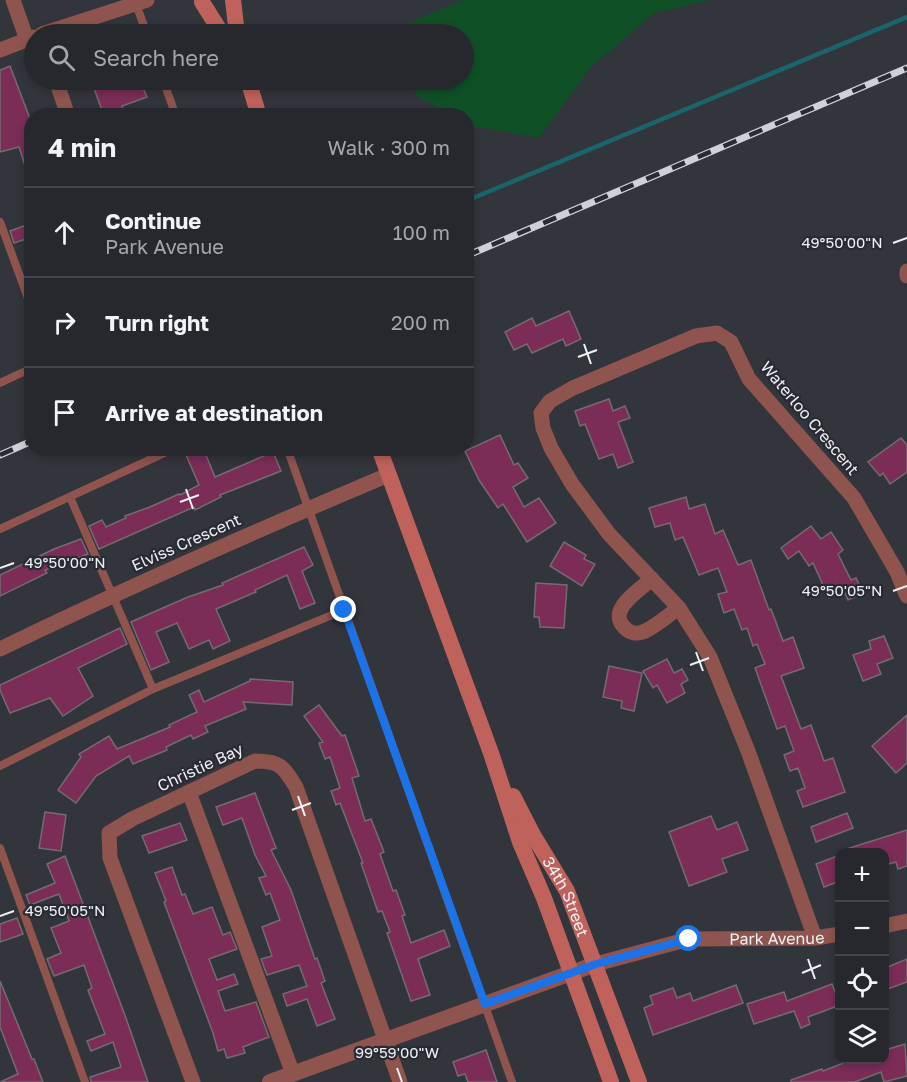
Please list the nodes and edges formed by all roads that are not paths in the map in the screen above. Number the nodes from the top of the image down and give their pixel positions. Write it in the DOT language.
graph roads {
  1 [pos="13,0"];
  2 [pos="115,0"];
  3 [pos="233,0"];
  4 [pos="205,1"];
  5 [pos="142,2"];
  6 [pos="30,24"];
  7 [pos="64,24"];
  8 [pos="75,24"];
  9 [pos="145,24"];
  10 [pos="217,24"];
  11 [pos="236,24"];
  12 [pos="24,41"];
  13 [pos="0,50"];
  14 [pos="59,90"];
  15 [pos="167,90"];
  16 [pos="248,90"];
  17 [pos="252,90"];
  18 [pos="65,108"];
  19 [pos="173,108"];
  20 [pos="257,108"];
  21 [pos="257,108"];
  22 [pos="0,222"];
  23 [pos="907,271"];
  24 [pos="907,276"];
  25 [pos="24,287"];
  26 [pos="24,372"];
  27 [pos="0,383"];
  28 [pos="158,456"];
  29 [pos="290,456"];
  30 [pos="382,456"];
  31 [pos="388,475"];
  32 [pos="70,497"];
  33 [pos="309,507"];
  34 [pos="0,529"];
  35 [pos="652,579"];
  36 [pos="113,594"];
  37 [pos="907,596"];
  38 [pos="679,608"];
  39 [pos="344,610"];
  40 [pos="0,649"];
  41 [pos="153,690"];
  42 [pos="491,753"];
  43 [pos="0,766"];
  44 [pos="189,792"];
  45 [pos="0,849"];
  46 [pos="907,921"];
  47 [pos="889,925"];
  48 [pos="835,935"];
  49 [pos="815,938"];
  50 [pos="596,964"];
  51 [pos="571,973"];
  52 [pos="485,1004"];
  53 [pos="386,1040"];
  54 [pos="292,1074"];
  55 [pos="85,1082"];
  56 [pos="193,1082"];
  57 [pos="270,1082"];
  58 [pos="400,1082"];
  59 [pos="512,1082"];
  60 [pos="611,1082"];
  61 [pos="639,1082"];
  1 -- 6 [label="street"];
  2 -- 7 [label="street"];
  3 -- 11 [label="main road"];
  4 -- 10 [label="main road"];
  5 -- 8 [label="street"];
  5 -- 9 [label="lane"];
  12 -- 13 [label="street"];
  14 -- 18 [label="street"];
  15 -- 19 [label="lane"];
  16 -- 20 [label="main road"];
  17 -- 21 [label="main road"];
  22 -- 25 [label="lane"];
  23 -- 24 [label="street"];
  26 -- 27 [label="lane"];
  28 -- 32 [label="lane"];
  29 -- 33 [label="lane"];
  30 -- 31 [label="main road, 34th Street"];
  31 -- 33 [label="street, Elviss Crescent"];
  31 -- 42 [label="main road, 34th Street"];
  32 -- 34 [label="lane"];
  32 -- 36 [label="lane"];
  33 -- 36 [label="street, Elviss Crescent"];
  33 -- 39 [label="lane"];
  35 -- 37 [label="street, Waterloo Crescent"];
  35 -- 38 [label="street, Waterloo Crescent"];
  35 -- 38 [label="street"];
  36 -- 40 [label="street, Elviss Crescent"];
  36 -- 41 [label="lane"];
  38 -- 49 [label="street, Waterloo Crescent"];
  39 -- 41 [label="lane"];
  39 -- 52 [label="lane"];
  41 -- 43 [label="lane"];
  42 -- 50 [label="main road, 34th Street"];
  42 -- 51 [label="main road, 34th Street"];
  44 -- 53 [label="street, Christie Bay"];
  44 -- 54 [label="street"];
  44 -- 56 [label="street, Christie Bay"];
  45 -- 55 [label="lane"];
  46 -- 47 [label="street"];
  48 -- 49 [label="street, Park Avenue"];
  49 -- 50 [label="street, Park Avenue"];
  50 -- 51 [label="street, Park Avenue"];
  50 -- 61 [label="main road, 34th Street"];
  51 -- 52 [label="street, Park Avenue"];
  51 -- 60 [label="main road, 34th Street"];
  52 -- 53 [label="street, Park Avenue"];
  52 -- 59 [label="lane"];
  53 -- 54 [label="street, Park Avenue"];
  53 -- 58 [label="street"];
  54 -- 57 [label="street, Park Avenue"];
}
